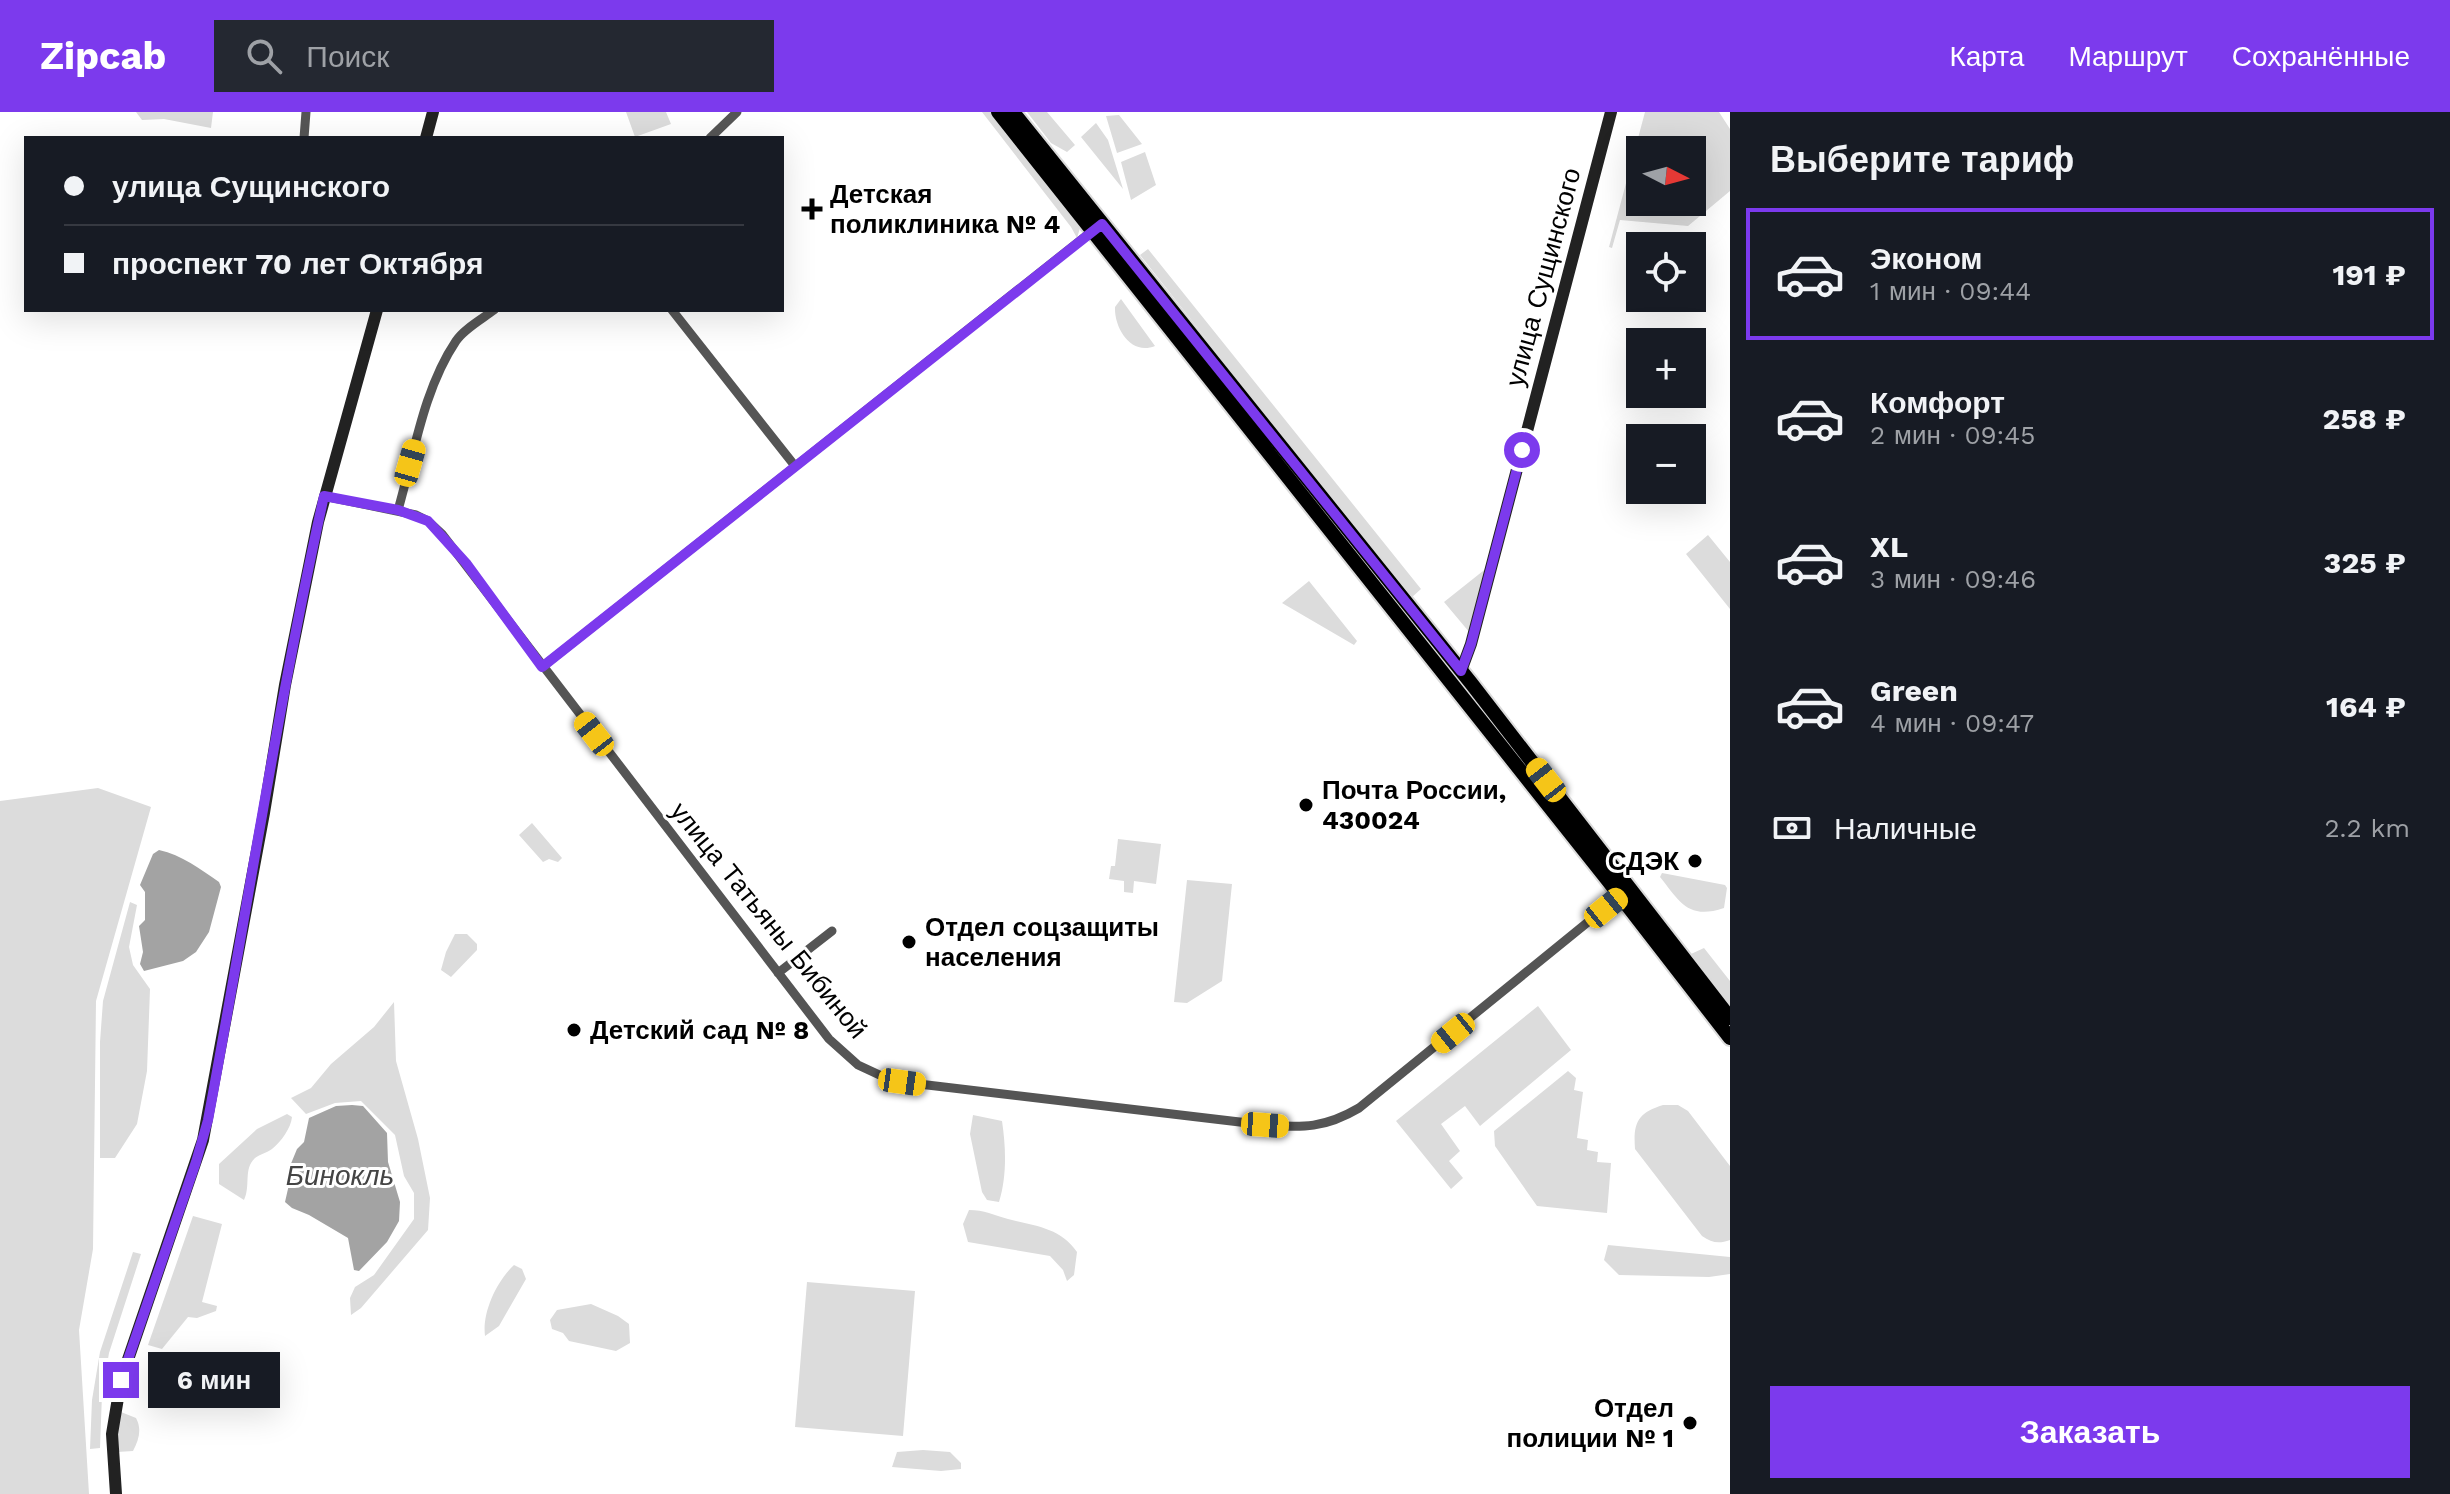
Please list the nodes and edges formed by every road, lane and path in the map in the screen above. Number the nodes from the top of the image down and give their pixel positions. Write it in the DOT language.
graph roads {
  1 [pos="306,112"];
  2 [pos="433,112"];
  3 [pos="737,112"];
  4 [pos="998,112"];
  5 [pos="1013,112"];
  6 [pos="1611,112"];
  7 [pos="304,136"];
  8 [pos="427,136"];
  9 [pos="712,136"];
  10 [pos="1097,228"];
  11 [pos="376,312"];
  12 [pos="491,312"];
  13 [pos="674,312"];
  14 [pos="795,466"];
  15 [pos="324,496"];
  16 [pos="398,510"];
  17 [pos="542,667"];
  18 [pos="1461,671"];
  19 [pos="1449,681"];
  20 [pos="1625,892"];
  21 [pos="832,931"];
  22 [pos="778,973"];
  23 [pos="1730,1018"];
  24 [pos="1730,1038"];
  25 [pos="116,1494"];
  1 -- 7 [label="street"];
  2 -- 8 [label="main road"];
  3 -- 9 [label="street"];
  4 -- 10 [label="main road"];
  5 -- 10 [label="main road"];
  6 -- 18 [label="main road, улица Сущинского"];
  10 -- 14 [label="street"];
  10 -- 18 [label="main road"];
  10 -- 19 [label="main road"];
  11 -- 15 [label="main road"];
  12 -- 16 [label="street"];
  13 -- 14 [label="street"];
  14 -- 17 [label="street"];
  15 -- 16 [label="street, улица Татьяны Бибиной"];
  15 -- 25 [label="main road"];
  16 -- 17 [label="street, улица Татьяны Бибиной"];
  17 -- 22 [label="street, улица Татьяны Бибиной"];
  18 -- 19 [label="main road"];
  18 -- 20 [label="main road"];
  19 -- 20 [label="main road"];
  20 -- 22 [label="street, улица Татьяны Бибиной"];
  20 -- 23 [label="main road"];
  20 -- 24 [label="main road"];
  21 -- 22 [label="street"];
}
